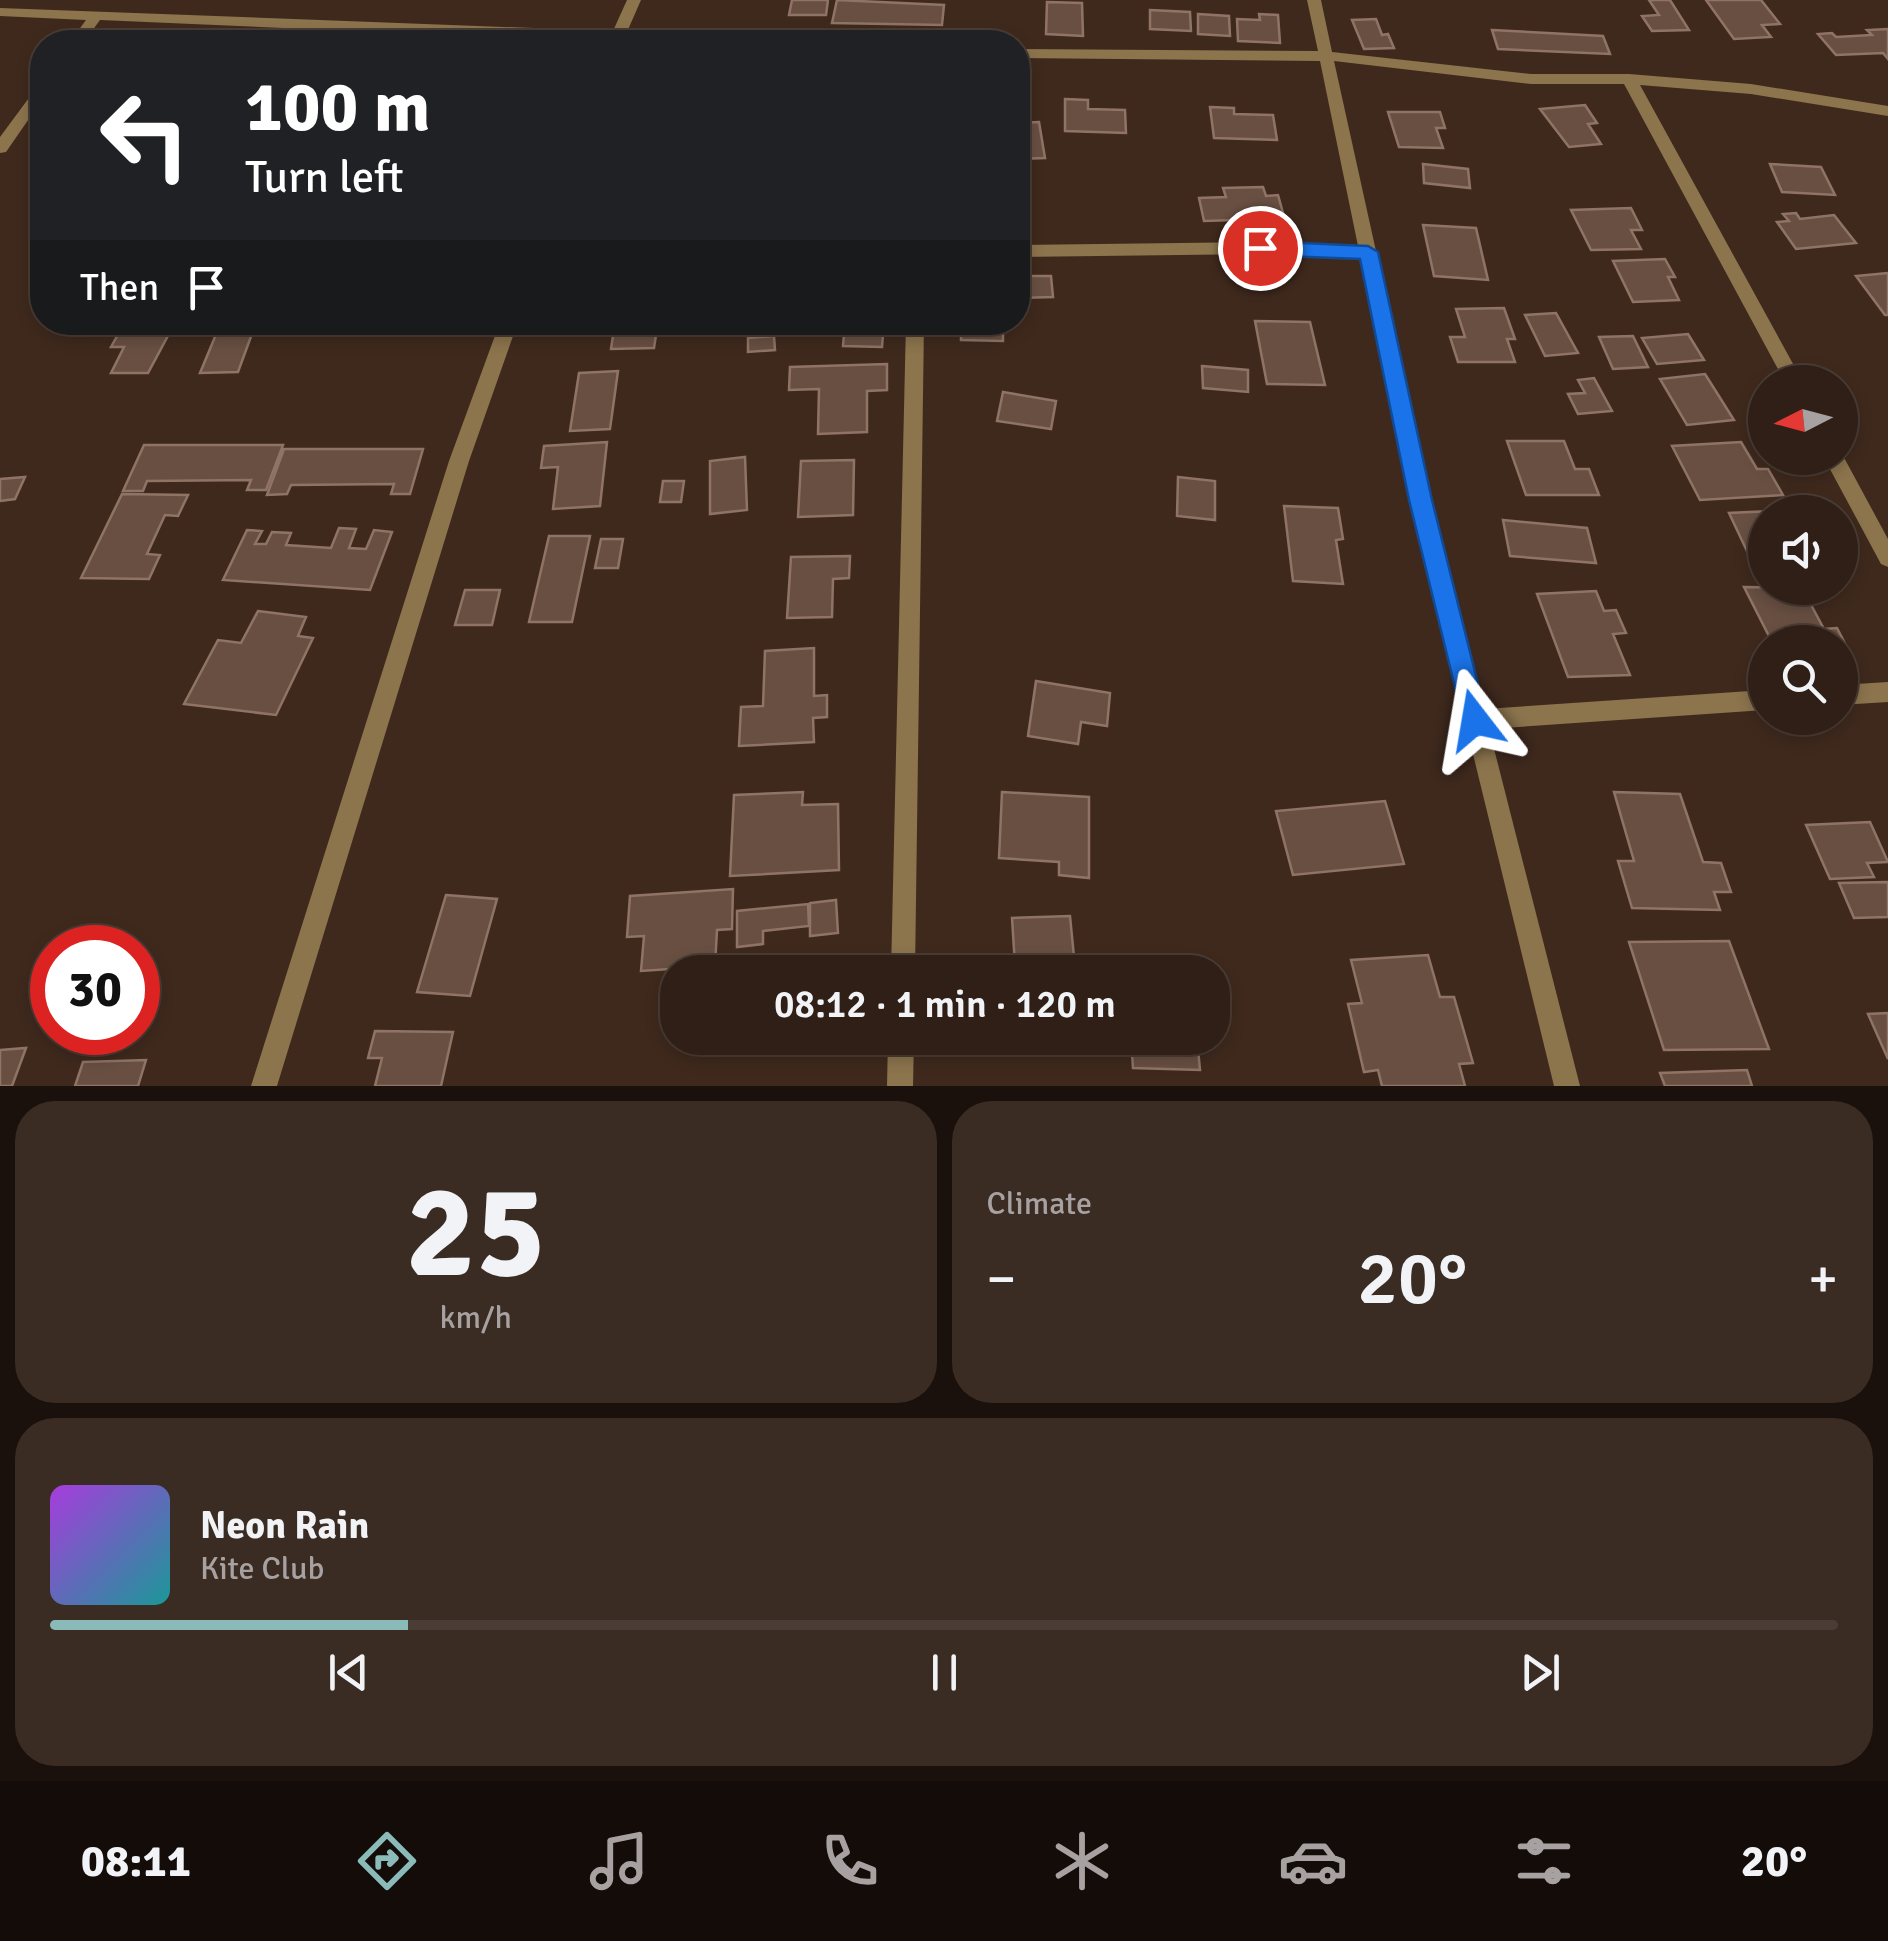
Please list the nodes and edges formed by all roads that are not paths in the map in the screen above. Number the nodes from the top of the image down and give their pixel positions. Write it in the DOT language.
graph roads {
  1 [pos="634,0"];
  2 [pos="1314,0"];
  3 [pos="0,12"];
  4 [pos="96,16"];
  5 [pos="86,30"];
  6 [pos="414,30"];
  7 [pos="622,30"];
  8 [pos="1030,54"];
  9 [pos="1328,56"];
  10 [pos="1629,80"];
  11 [pos="30,107"];
  12 [pos="1888,111"];
  13 [pos="0,148"];
  14 [pos="1030,251"];
  15 [pos="1368,252"];
  16 [pos="504,335"];
  17 [pos="915,335"];
  18 [pos="1785,365"];
  19 [pos="1843,475"];
  20 [pos="1888,558"];
  21 [pos="1888,692"];
  22 [pos="1858,694"];
  23 [pos="1748,701"];
  24 [pos="1475,720"];
  25 [pos="902,955"];
  26 [pos="901,1055"];
  27 [pos="264,1086"];
  28 [pos="900,1086"];
  29 [pos="1567,1086"];
  1 -- 7 [label="street"];
  2 -- 9 [label="street"];
  3 -- 4 [label="street"];
  4 -- 5 [label="street"];
  4 -- 6 [label="street"];
  8 -- 9 [label="street"];
  9 -- 10 [label="street"];
  9 -- 15 [label="street"];
  10 -- 12 [label="street"];
  10 -- 18 [label="street"];
  11 -- 13 [label="street"];
  14 -- 15 [label="street"];
  15 -- 24 [label="street"];
  16 -- 27 [label="street"];
  17 -- 25 [label="street"];
  19 -- 20 [label="street"];
  21 -- 22 [label="street"];
  23 -- 24 [label="street"];
  24 -- 29 [label="street"];
  26 -- 28 [label="street"];
}
